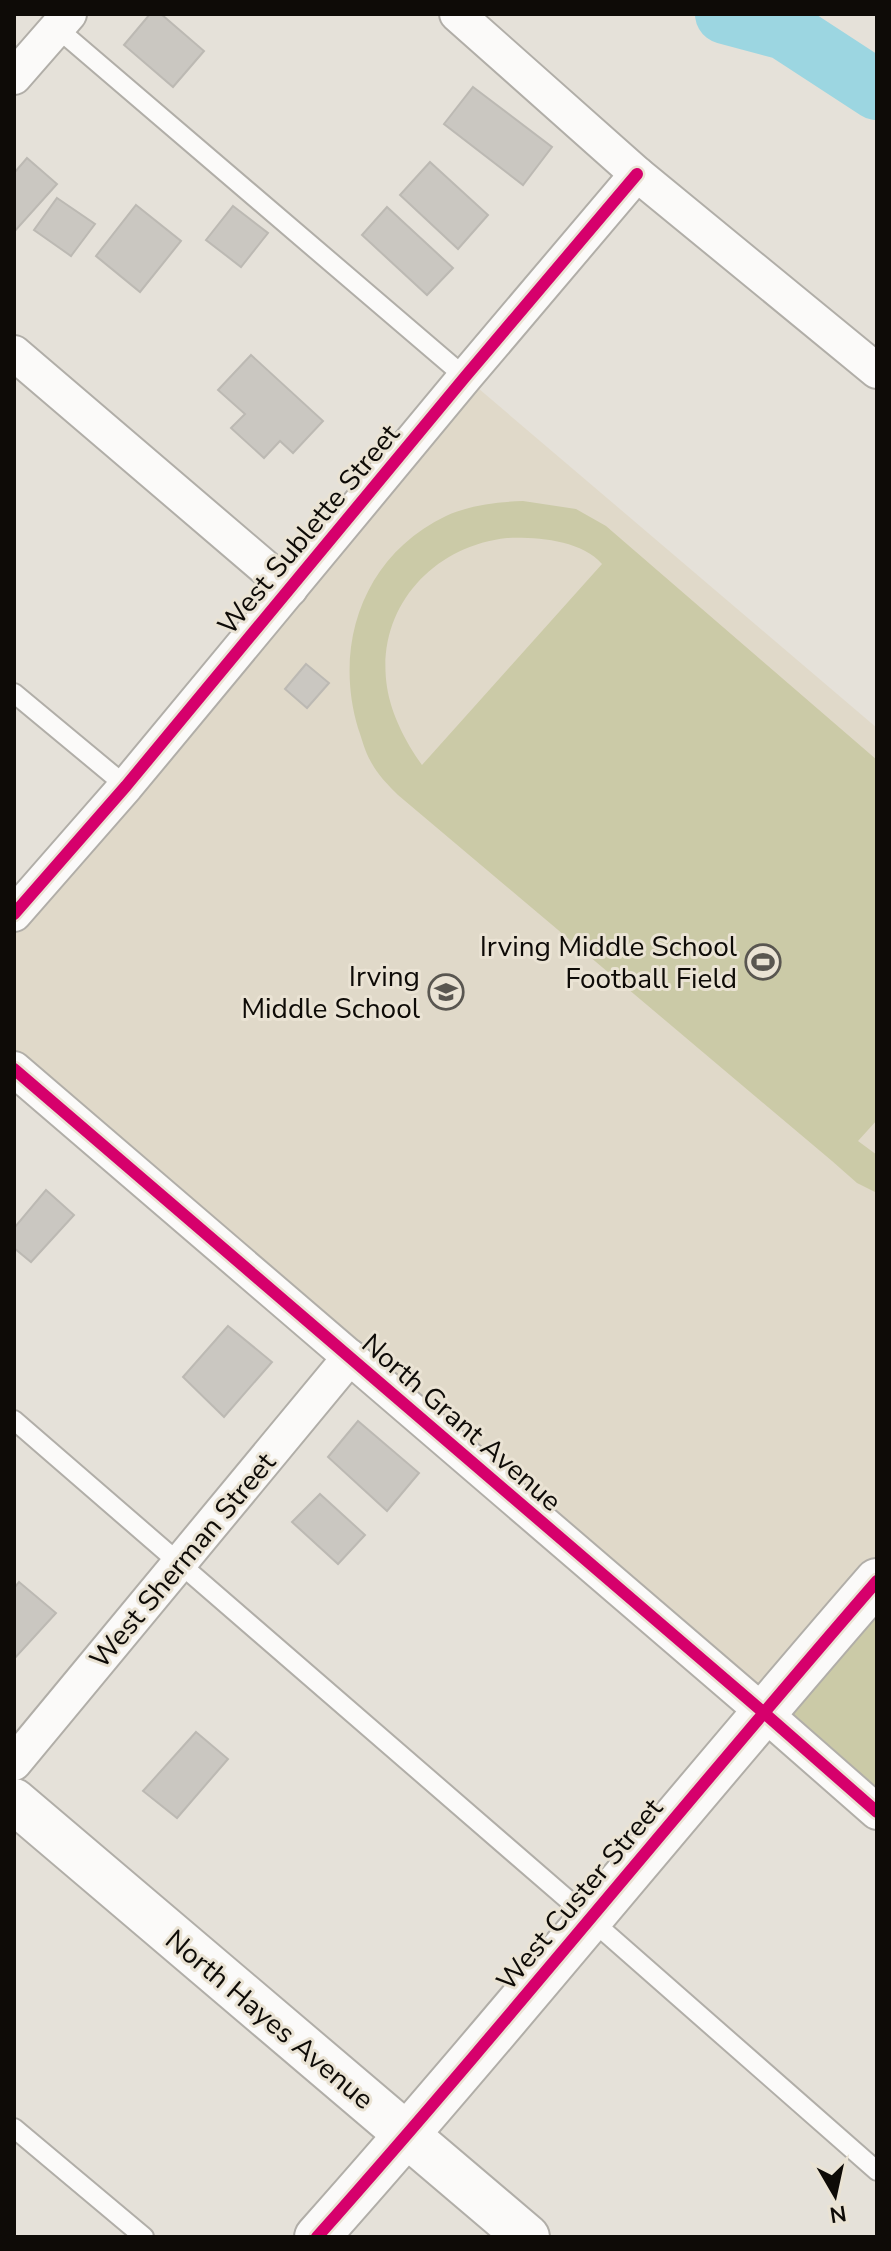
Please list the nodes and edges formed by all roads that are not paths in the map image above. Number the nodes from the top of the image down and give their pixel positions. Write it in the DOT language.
graph roads {
  1 [pos="457,14"];
  2 [pos="63,21"];
  3 [pos="14,77"];
  4 [pos="637,174"];
  5 [pos="14,353"];
  6 [pos="877,371"];
  7 [pos="465,377"];
  8 [pos="290,589"];
  9 [pos="14,693"];
  10 [pos="126,786"];
  11 [pos="14,914"];
  12 [pos="14,1069"];
  13 [pos="350,1357"];
  14 [pos="14,1420"];
  15 [pos="180,1562"];
  16 [pos="877,1581"];
  17 [pos="763,1712"];
  18 [pos="14,1763"];
  19 [pos="14,1801"];
  20 [pos="877,1812"];
  21 [pos="589,1918"];
  22 [pos="14,2128"];
  23 [pos="407,2135"];
  24 [pos="877,2171"];
  25 [pos="144,2237"];
  26 [pos="317,2237"];
  27 [pos="527,2237"];
  1 -- 4 [label="street"];
  2 -- 3 [label="street"];
  2 -- 7 [label="lane"];
  4 -- 6 [label="street"];
  4 -- 7 [label="street, West Sublette Street"];
  5 -- 8 [label="street"];
  7 -- 8 [label="street, West Sublette Street"];
  8 -- 10 [label="street, West Sublette Street"];
  9 -- 10 [label="lane"];
  10 -- 11 [label="street, West Sublette Street"];
  12 -- 13 [label="street, North Grant Avenue"];
  13 -- 15 [label="street, West Sherman Street"];
  13 -- 17 [label="street, North Grant Avenue"];
  14 -- 15 [label="lane"];
  15 -- 18 [label="street, West Sherman Street"];
  15 -- 21 [label="lane"];
  16 -- 17 [label="street, West Custer Street"];
  17 -- 20 [label="street, North Grant Avenue"];
  17 -- 21 [label="street, West Custer Street"];
  19 -- 23 [label="street, North Hayes Avenue"];
  21 -- 23 [label="street, West Custer Street"];
  21 -- 24 [label="lane"];
  22 -- 25 [label="lane"];
  23 -- 26 [label="street, West Custer Street"];
  23 -- 27 [label="street, North Hayes Avenue"];
}
